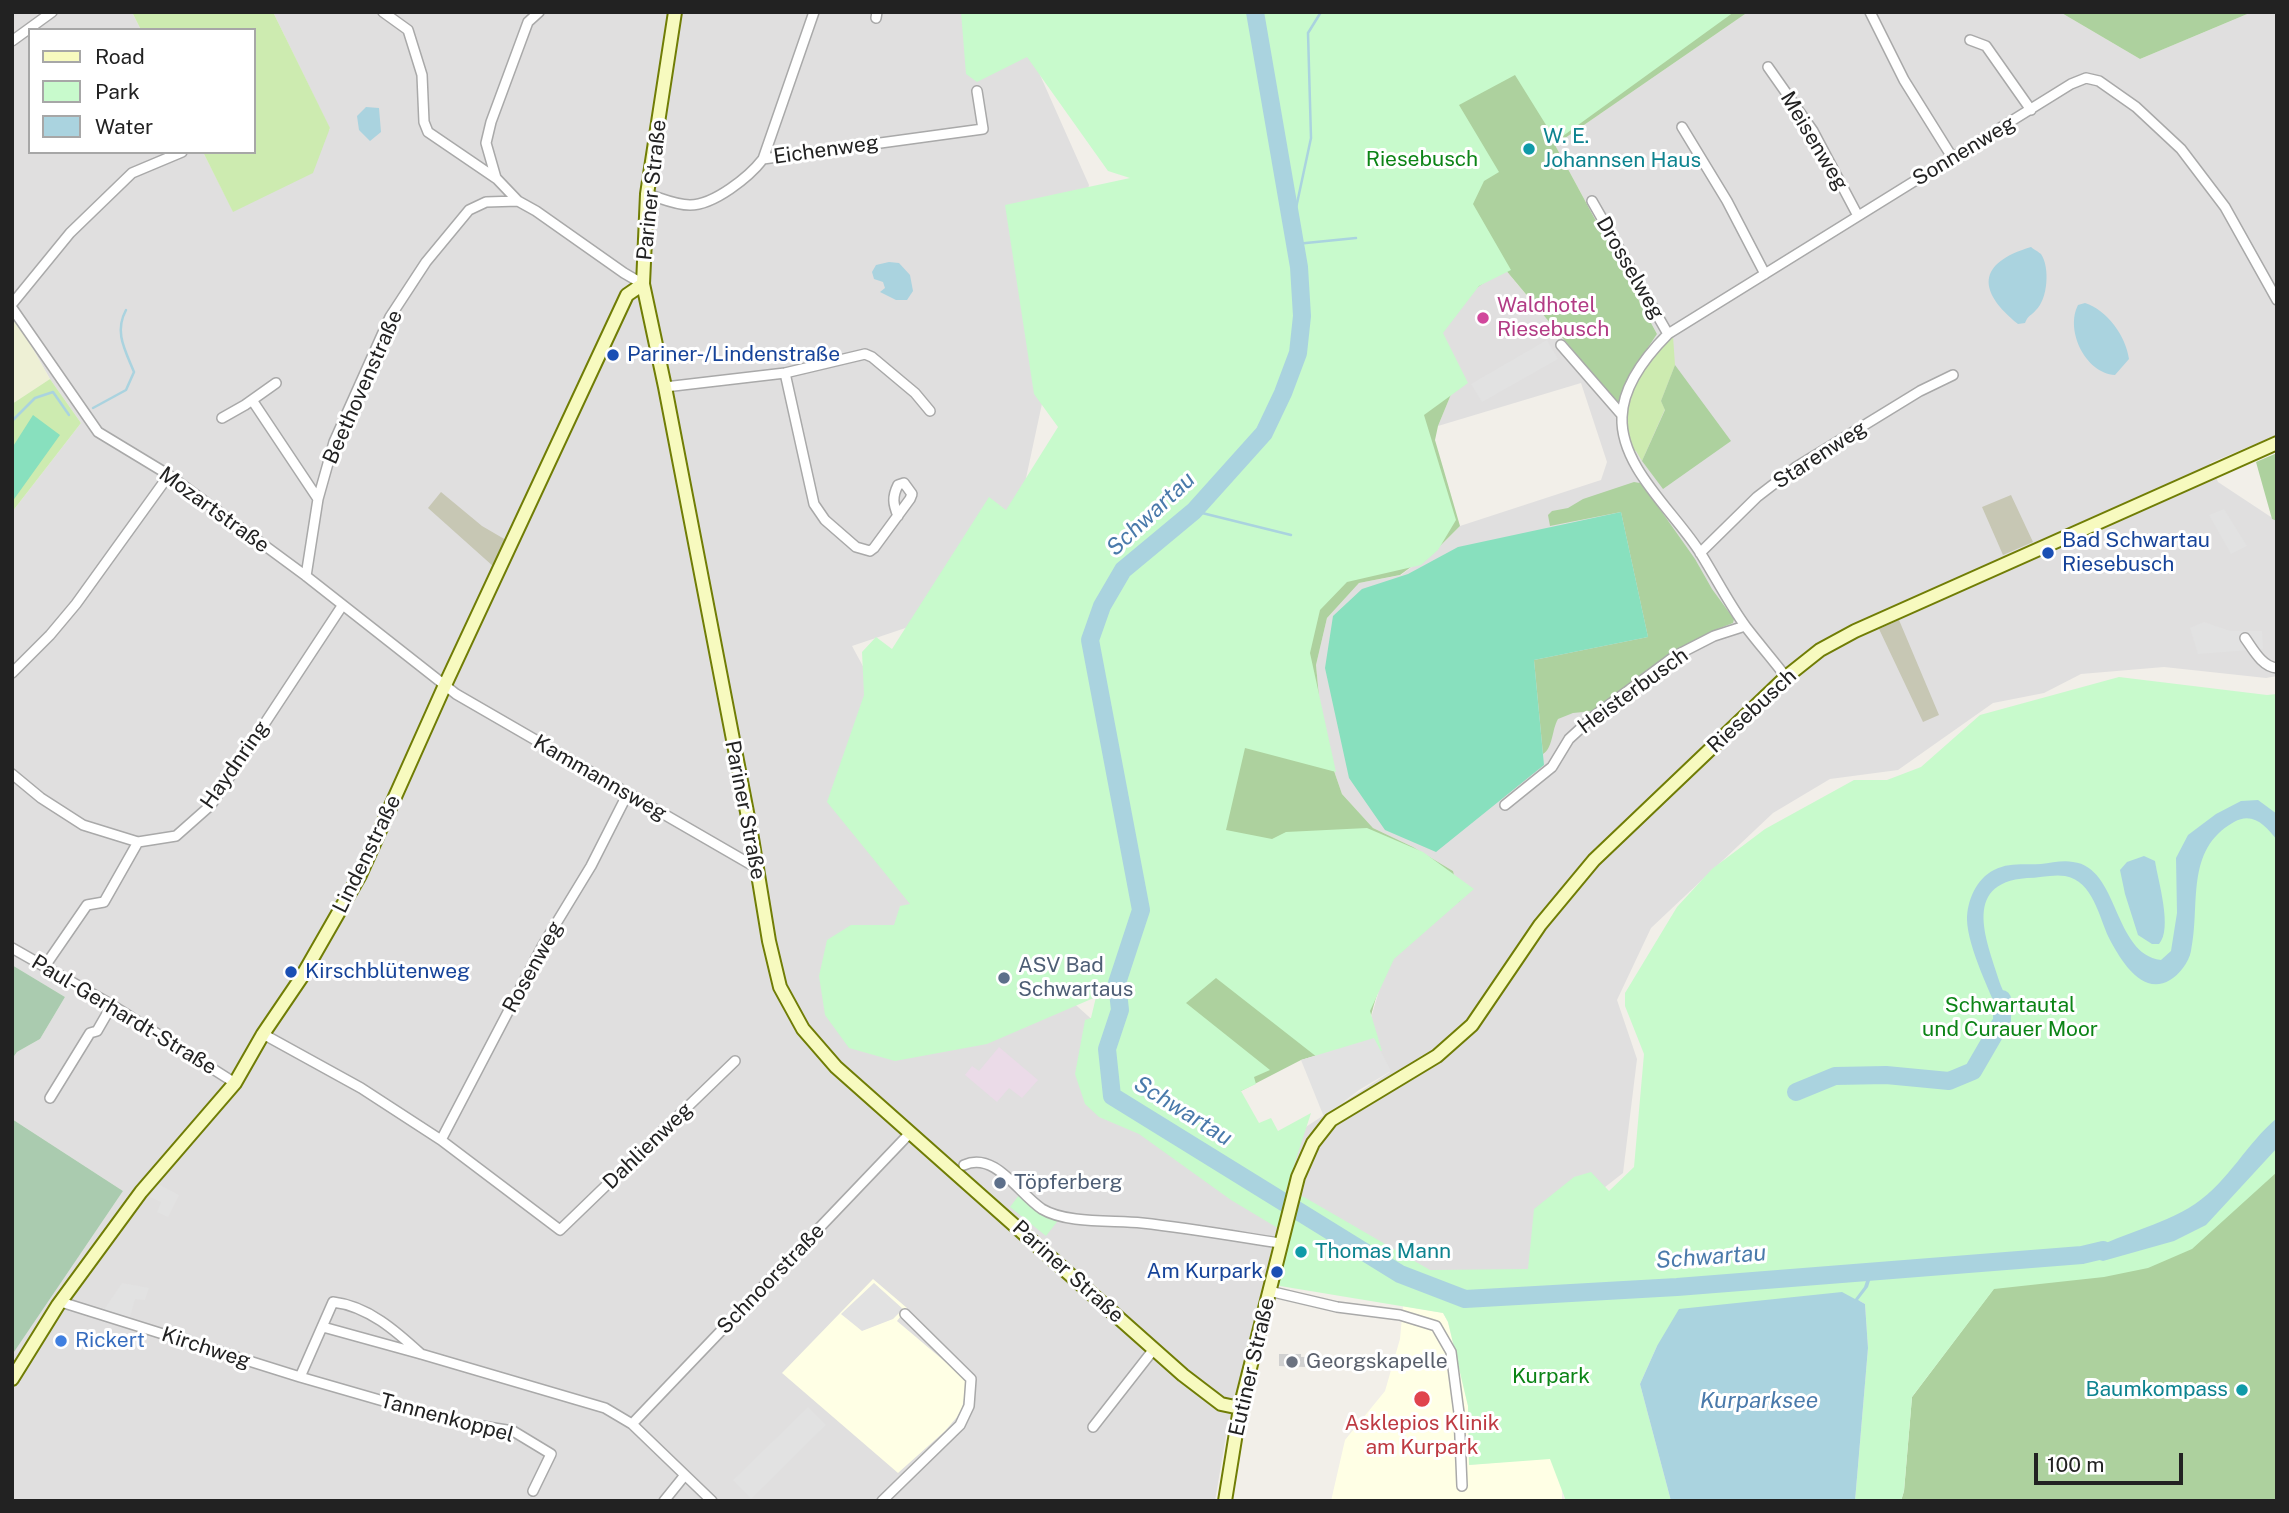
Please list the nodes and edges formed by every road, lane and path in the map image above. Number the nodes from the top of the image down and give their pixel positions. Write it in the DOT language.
graph roads {
  1 [pos="52,12"];
  2 [pos="383,12"];
  3 [pos="539,12"];
  4 [pos="675,12"];
  5 [pos="814,12"];
  6 [pos="1870,12"];
  7 [pos="30,28"];
  8 [pos="28,29"];
  9 [pos="1970,40"];
  10 [pos="12,41"];
  11 [pos="1768,67"];
  12 [pos="977,90"];
  13 [pos="2031,110"];
  14 [pos="1682,127"];
  15 [pos="177,154"];
  16 [pos="1952,157"];
  17 [pos="763,159"];
  18 [pos="497,179"];
  19 [pos="647,194"];
  20 [pos="517,201"];
  21 [pos="1592,201"];
  22 [pos="1858,216"];
  23 [pos="1765,274"];
  24 [pos="643,284"];
  25 [pos="2277,300"];
  26 [pos="12,306"];
  27 [pos="1668,334"];
  28 [pos="1561,345"];
  29 [pos="785,373"];
  30 [pos="1953,375"];
  31 [pos="276,383"];
  32 [pos="665,387"];
  33 [pos="252,400"];
  34 [pos="930,411"];
  35 [pos="1622,415"];
  36 [pos="222,418"];
  37 [pos="2277,443"];
  38 [pos="169,475"];
  39 [pos="318,499"];
  40 [pos="898,516"];
  41 [pos="1700,553"];
  42 [pos="306,576"];
  43 [pos="342,606"];
  44 [pos="1745,626"];
  45 [pos="2245,638"];
  46 [pos="2277,668"];
  47 [pos="12,673"];
  48 [pos="1786,677"];
  49 [pos="445,685"];
  50 [pos="12,774"];
  51 [pos="627,795"];
  52 [pos="1505,805"];
  53 [pos="138,842"];
  54 [pos="757,868"];
  55 [pos="12,948"];
  56 [pos="45,966"];
  57 [pos="113,1005"];
  58 [pos="263,1034"];
  59 [pos="734,1061"];
  60 [pos="235,1083"];
  61 [pos="50,1098"];
  62 [pos="1331,1120"];
  63 [pos="910,1133"];
  64 [pos="441,1140"];
  65 [pos="964,1165"];
  66 [pos="1279,1243"];
  67 [pos="1269,1291"];
  68 [pos="61,1302"];
  69 [pos="905,1314"];
  70 [pos="323,1327"];
  71 [pos="1154,1349"];
  72 [pos="421,1354"];
  73 [pos="300,1377"];
  74 [pos="12,1379"];
  75 [pos="1240,1408"];
  76 [pos="632,1424"];
  77 [pos="1093,1427"];
  78 [pos="685,1475"];
  79 [pos="1462,1486"];
  80 [pos="533,1491"];
  81 [pos="664,1501"];
  82 [pos="712,1501"];
  83 [pos="881,1501"];
  84 [pos="1225,1501"];
  1 -- 7 [label="street"];
  2 -- 18 [label="street"];
  3 -- 18 [label="street"];
  4 -- 19 [label="street, Pariner Straße"];
  5 -- 17 [label="street"];
  6 -- 16 [label="street"];
  8 -- 10 [label="street"];
  9 -- 13 [label="street"];
  11 -- 22 [label="street, Meisenweg"];
  12 -- 17 [label="street, Eichenweg"];
  13 -- 16 [label="street, Sonnenweg"];
  13 -- 25 [label="street, Sonnenweg"];
  14 -- 23 [label="street"];
  15 -- 26 [label="street"];
  16 -- 22 [label="street, Sonnenweg"];
  17 -- 19 [label="street, Eichenweg"];
  18 -- 20 [label="street"];
  19 -- 24 [label="street, Pariner Straße"];
  20 -- 24 [label="street"];
  20 -- 39 [label="street, Beethovenstraße"];
  21 -- 27 [label="street, Drosselweg"];
  22 -- 23 [label="street, Sonnenweg"];
  23 -- 27 [label="street, Sonnenweg"];
  24 -- 32 [label="street, Pariner Straße"];
  24 -- 49 [label="street, Lindenstraße"];
  26 -- 38 [label="street, Mozartstraße"];
  27 -- 35 [label="street, Sonnenweg"];
  28 -- 35 [label="street"];
  29 -- 32 [label="street"];
  29 -- 34 [label="street"];
  29 -- 40 [label="street"];
  30 -- 41 [label="street, Starenweg"];
  31 -- 33 [label="street"];
  32 -- 54 [label="street, Pariner Straße"];
  33 -- 36 [label="street"];
  33 -- 39 [label="street"];
  35 -- 41 [label="street, Sonnenweg"];
  37 -- 48 [label="street, Riesebusch"];
  38 -- 42 [label="street, Mozartstraße"];
  38 -- 47 [label="street"];
  39 -- 42 [label="street, Beethovenstraße"];
  41 -- 44 [label="street, Sonnenweg"];
  42 -- 43 [label="street, Mozartstraße"];
  43 -- 49 [label="street, Mozartstraße"];
  43 -- 53 [label="street, Haydnring"];
  44 -- 48 [label="street, Sonnenweg"];
  44 -- 52 [label="street, Heisterbusch"];
  45 -- 46 [label="street"];
  48 -- 62 [label="street, Riesebusch"];
  49 -- 51 [label="street, Kammannsweg"];
  49 -- 58 [label="street, Lindenstraße"];
  50 -- 53 [label="street, Haydnring"];
  51 -- 54 [label="street, Kammannsweg"];
  51 -- 64 [label="street, Rosenweg"];
  53 -- 56 [label="street"];
  54 -- 63 [label="street, Pariner Straße"];
  55 -- 56 [label="street, Paul-Gerhardt-Straße"];
  56 -- 57 [label="street, Paul-Gerhardt-Straße"];
  57 -- 60 [label="street, Paul-Gerhardt-Straße"];
  57 -- 61 [label="street"];
  58 -- 60 [label="street, Lindenstraße"];
  58 -- 64 [label="street"];
  59 -- 64 [label="street, Dahlienweg"];
  60 -- 68 [label="street, Lindenstraße"];
  62 -- 66 [label="street, Eutiner Straße"];
  63 -- 71 [label="street, Pariner Straße"];
  63 -- 76 [label="street, Schnoorstraße"];
  65 -- 66 [label="street"];
  66 -- 67 [label="street, Eutiner Straße"];
  67 -- 75 [label="street, Eutiner Straße"];
  67 -- 79 [label="street"];
  68 -- 73 [label="street, Kirchweg"];
  68 -- 74 [label="street, Lindenstraße"];
  69 -- 83 [label="street"];
  70 -- 72 [label="street"];
  70 -- 72 [label="street"];
  70 -- 73 [label="street"];
  71 -- 75 [label="street, Pariner Straße"];
  71 -- 77 [label="street"];
  72 -- 76 [label="street"];
  73 -- 80 [label="street, Tannenkoppel"];
  75 -- 84 [label="street, Eutiner Straße"];
  76 -- 78 [label="street"];
  78 -- 81 [label="street"];
  78 -- 82 [label="street"];
}
